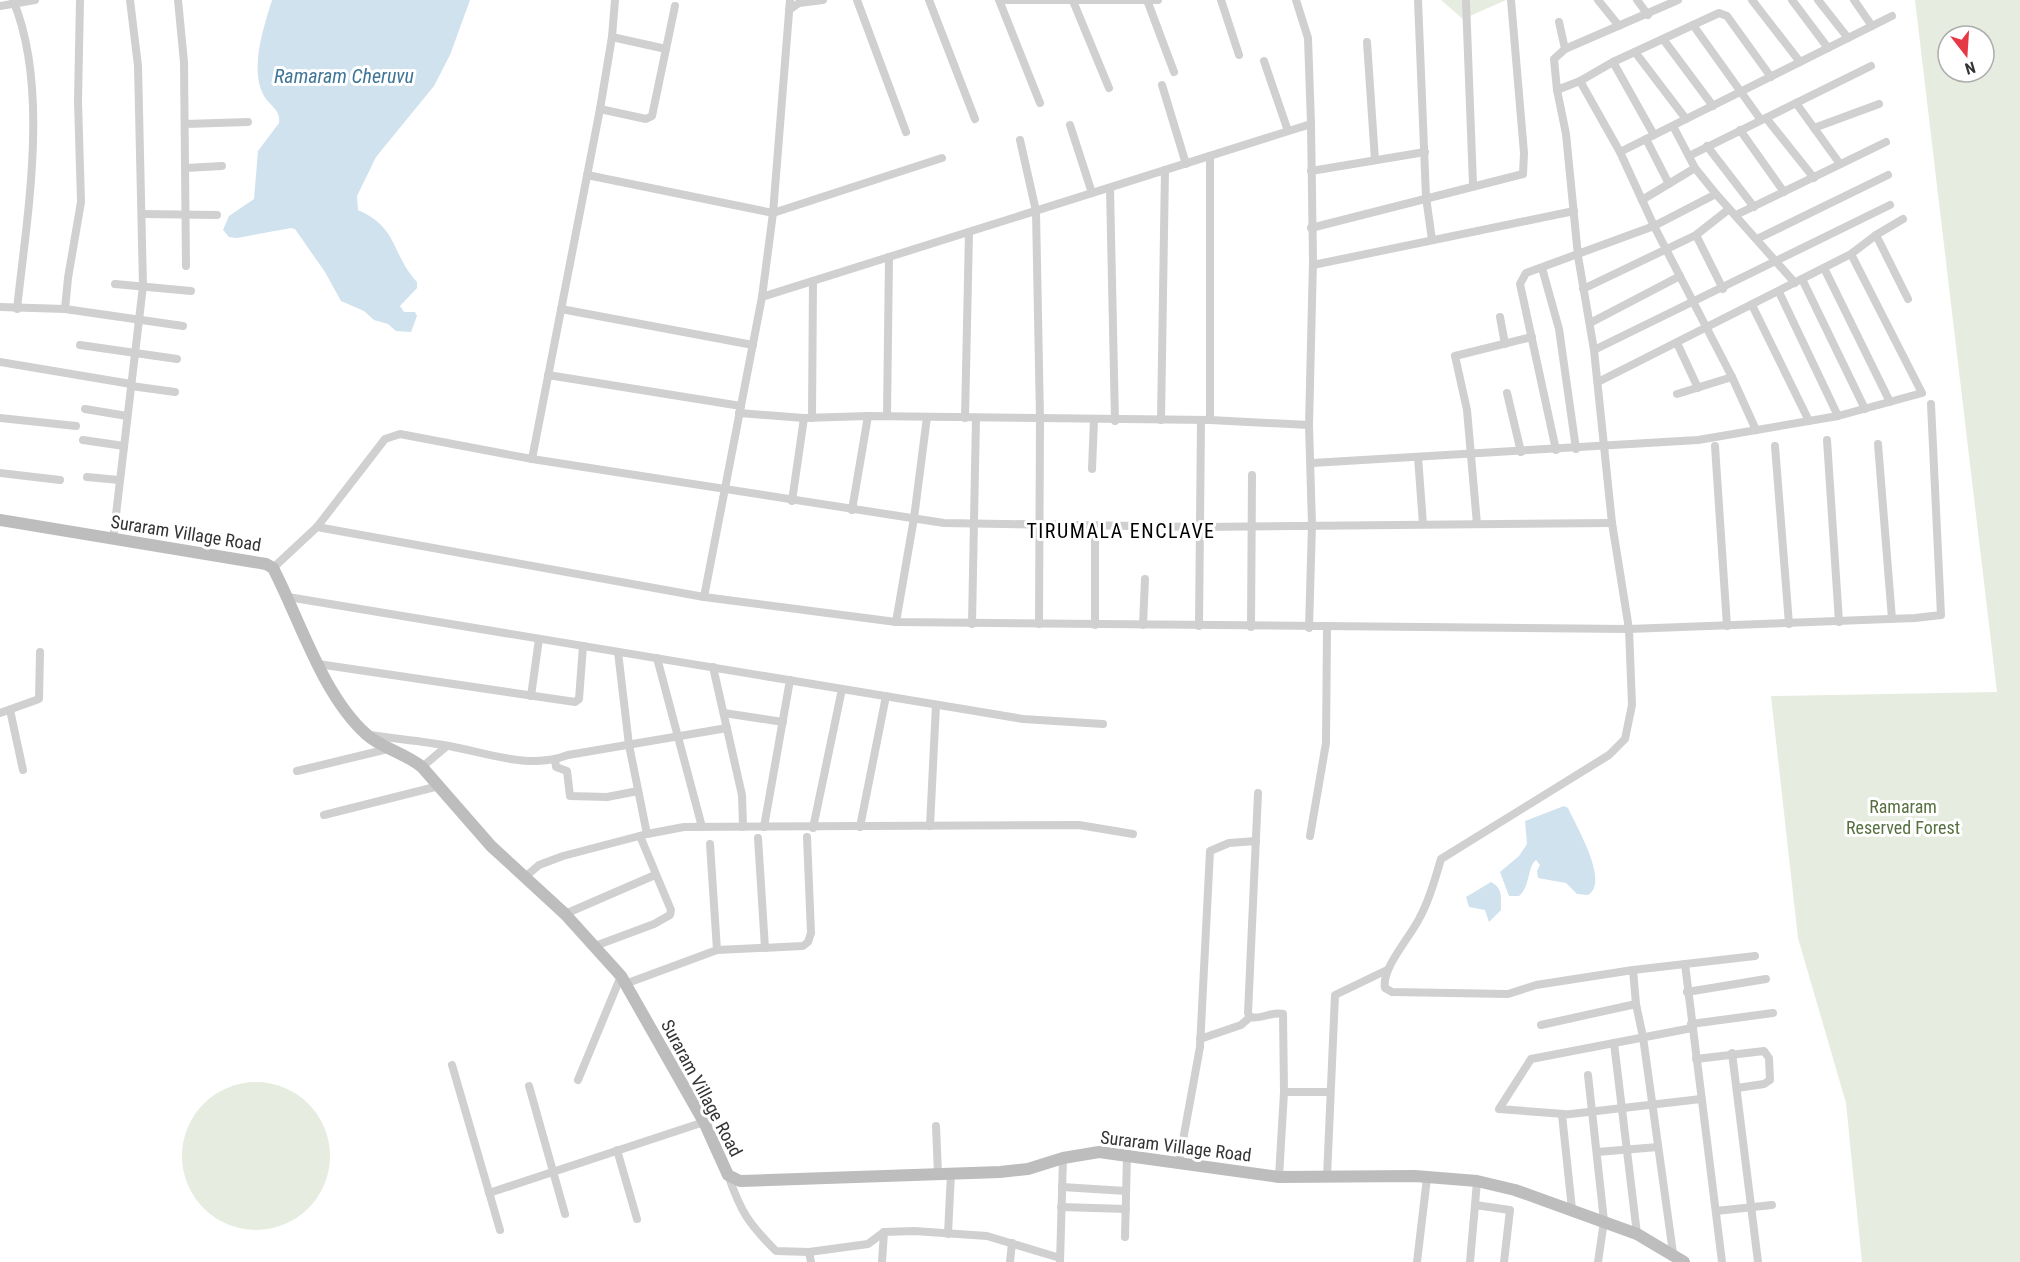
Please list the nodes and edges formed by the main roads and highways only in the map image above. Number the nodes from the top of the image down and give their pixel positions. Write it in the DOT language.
graph roads {
  1 [pos="0,520"];
  2 [pos="1684,1262"];
  1 -- 2 [label="main road, Suraram Village Road"];
}
